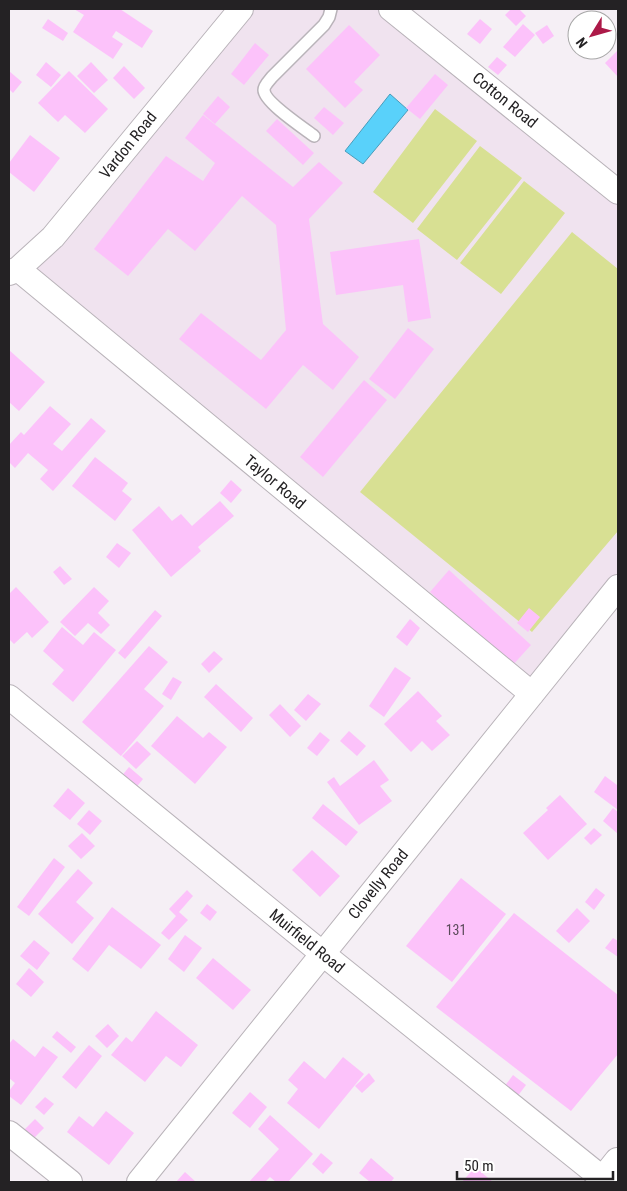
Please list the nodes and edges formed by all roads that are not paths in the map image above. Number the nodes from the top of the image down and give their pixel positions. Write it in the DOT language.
graph roads {
  1 [pos="241,9"];
  2 [pos="331,9"];
  3 [pos="391,9"];
  4 [pos="314,136"];
  5 [pos="618,192"];
  6 [pos="14,271"];
  7 [pos="618,587"];
  8 [pos="532,694"];
  9 [pos="9,697"];
  10 [pos="323,954"];
  11 [pos="9,1133"];
  12 [pos="608,1177"];
  13 [pos="70,1182"];
  14 [pos="138,1182"];
  1 -- 6 [label="street, Vardon Road"];
  2 -- 4 [label="lane"];
  3 -- 5 [label="street, Cotton Road"];
  6 -- 8 [label="street, Taylor Road"];
  7 -- 8 [label="street, Clovelly Road"];
  8 -- 10 [label="street, Clovelly Road"];
  9 -- 10 [label="street, Muirfield Road"];
  10 -- 12 [label="street, Muirfield Road"];
  10 -- 14 [label="street, Clovelly Road"];
  11 -- 13 [label="street"];
}
